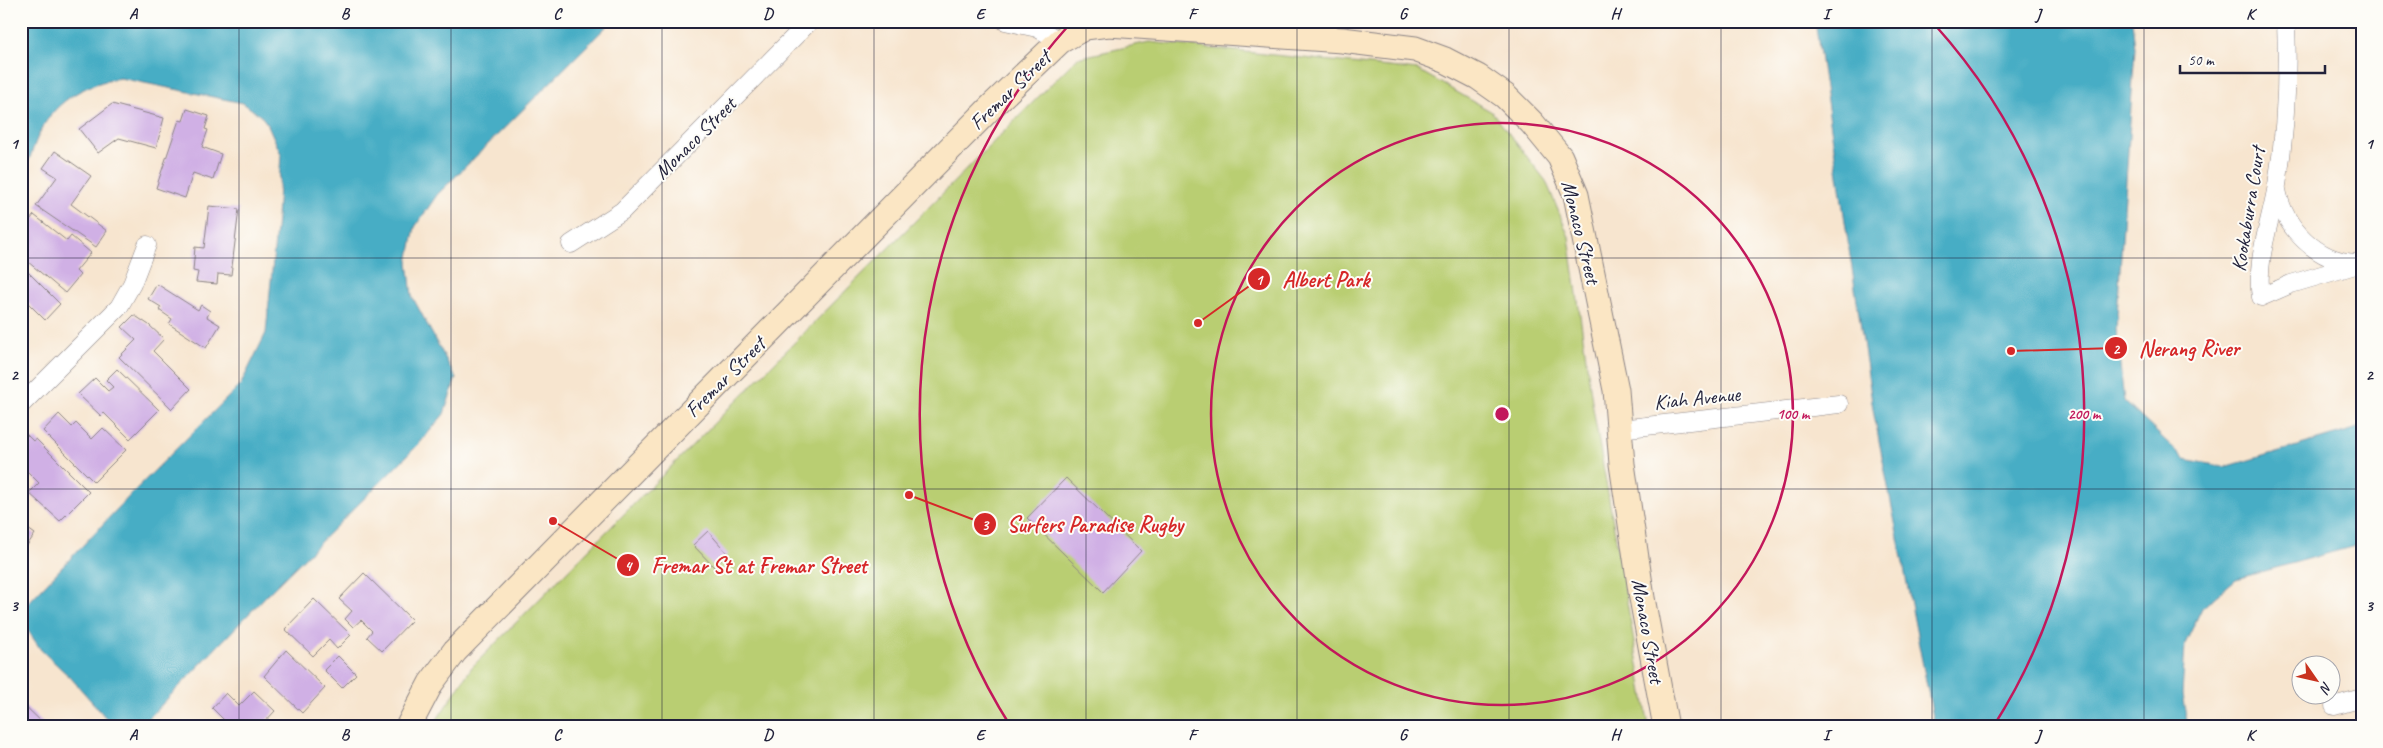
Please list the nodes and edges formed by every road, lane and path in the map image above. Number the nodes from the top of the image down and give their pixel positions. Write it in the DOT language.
graph roads {
  1 [pos="810,21"];
  2 [pos="1005,21"];
  3 [pos="2286,21"];
  4 [pos="1060,41"];
  5 [pos="2277,187"];
  6 [pos="571,244"];
  7 [pos="147,245"];
  8 [pos="2362,262"];
  9 [pos="1838,404"];
  10 [pos="21,405"];
  11 [pos="1620,429"];
  12 [pos="2362,698"];
  13 [pos="2340,704"];
  14 [pos="408,727"];
  15 [pos="1666,727"];
  1 -- 6 [label="street, Monaco Street"];
  2 -- 4 [label="street"];
  3 -- 5 [label="street, Kookaburra Court"];
  4 -- 11 [label="street, Monaco Street"];
  4 -- 14 [label="street, Fremar Street"];
  5 -- 8 [label="street"];
  5 -- 8 [label="street, Kookaburra Court"];
  7 -- 10 [label="street"];
  9 -- 11 [label="street, Kiah Avenue"];
  11 -- 15 [label="street, Monaco Street"];
  12 -- 13 [label="street"];
}
